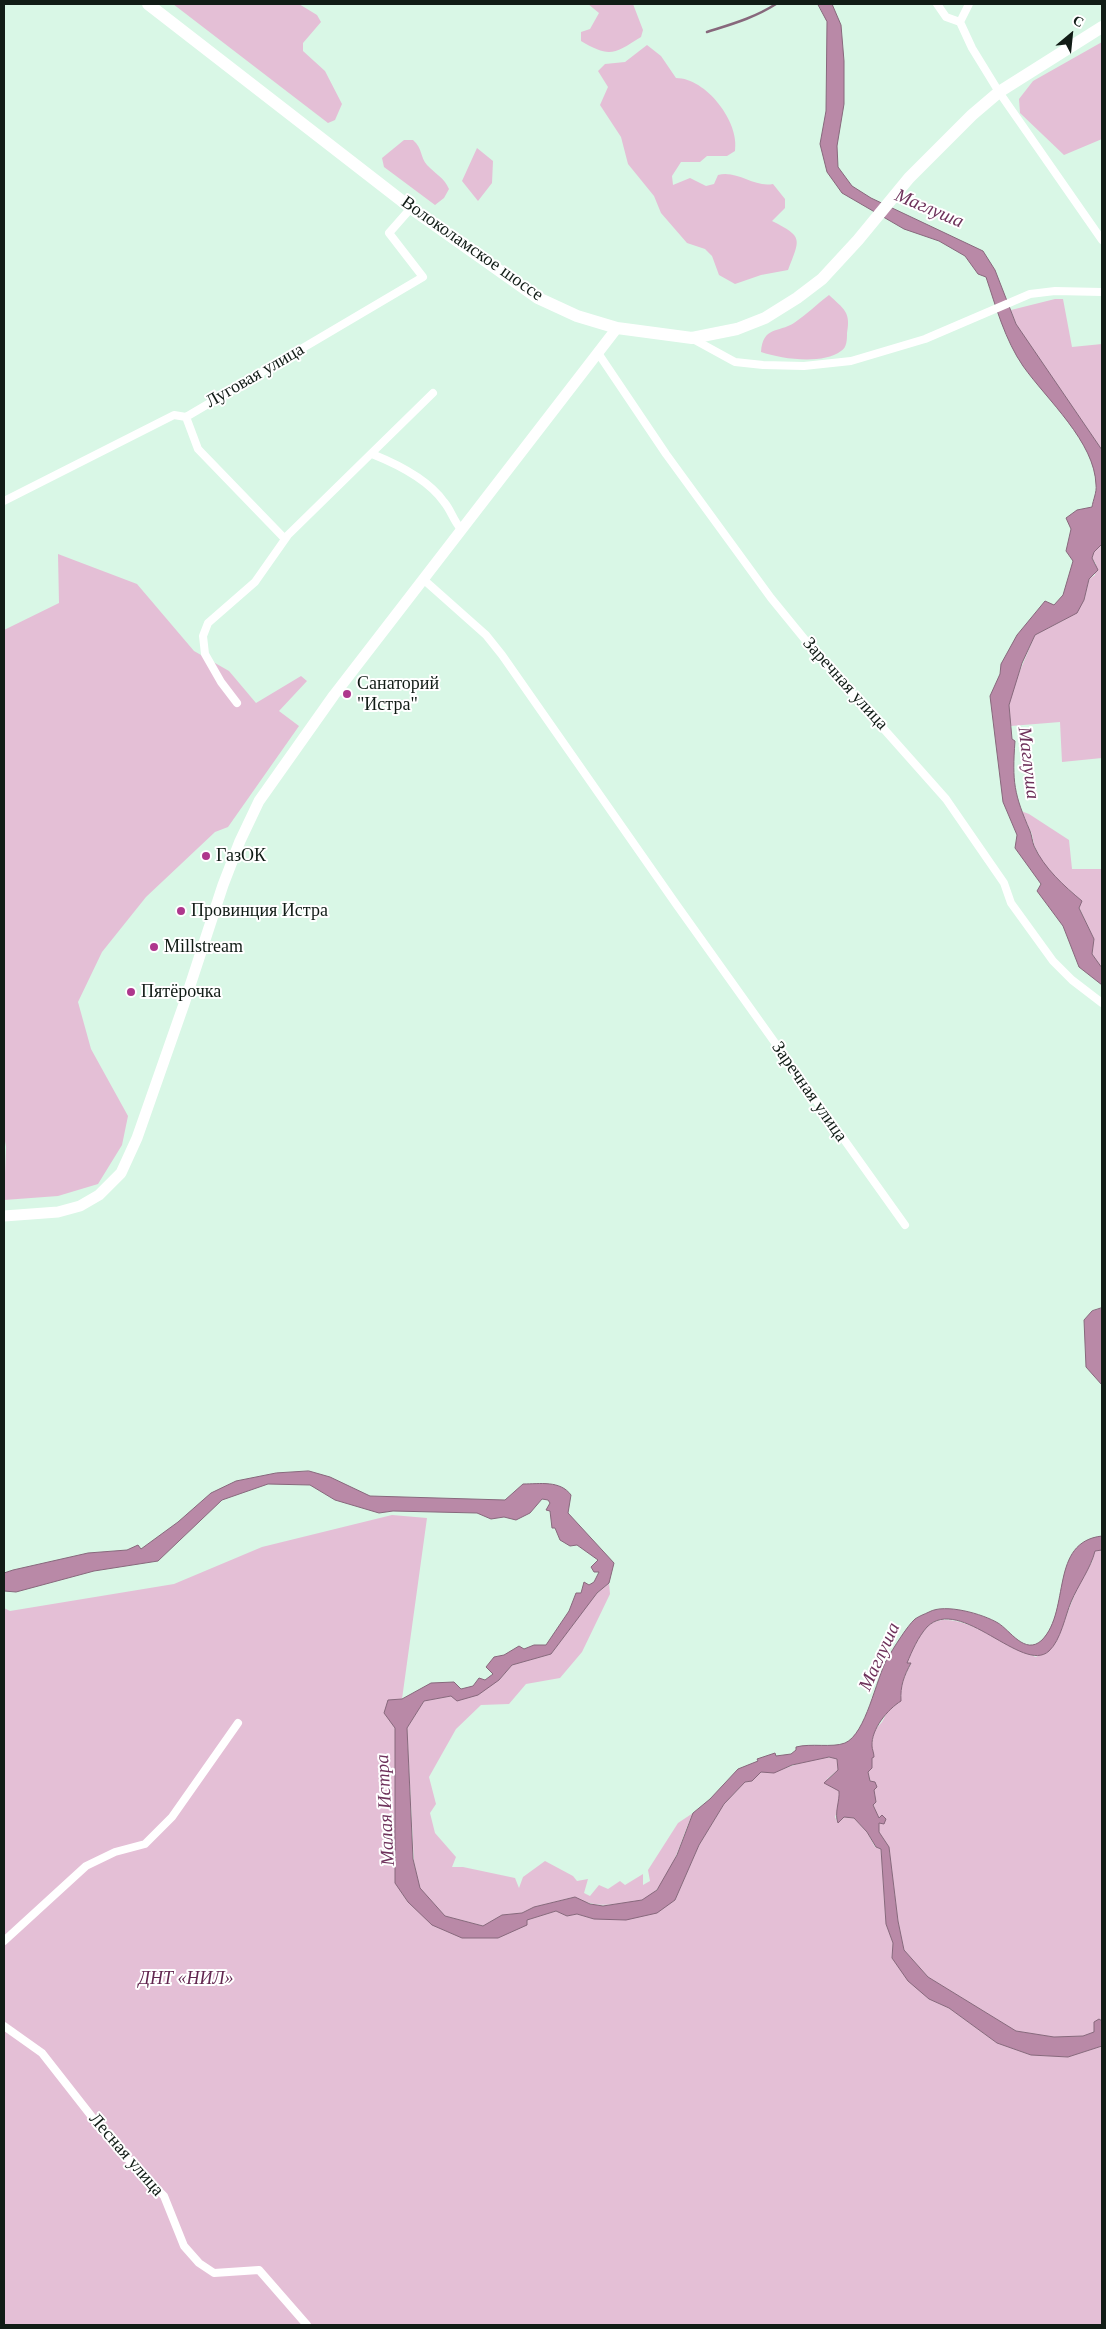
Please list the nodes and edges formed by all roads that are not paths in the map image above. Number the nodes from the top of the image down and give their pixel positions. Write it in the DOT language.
graph roads {
  1 [pos="148,4"];
  2 [pos="937,4"];
  3 [pos="969,4"];
  4 [pos="960,22"];
  5 [pos="1102,27"];
  6 [pos="999,92"];
  7 [pos="412,208"];
  8 [pos="1102,240"];
  9 [pos="1102,292"];
  10 [pos="617,328"];
  11 [pos="692,338"];
  12 [pos="598,353"];
  13 [pos="433,393"];
  14 [pos="186,417"];
  15 [pos="372,454"];
  16 [pos="4,501"];
  17 [pos="461,529"];
  18 [pos="284,540"];
  19 [pos="423,579"];
  20 [pos="237,703"];
  21 [pos="1102,1003"];
  22 [pos="4,1216"];
  23 [pos="905,1225"];
  24 [pos="238,1722"];
  25 [pos="4,1941"];
  26 [pos="4,2026"];
  27 [pos="307,2325"];
  1 -- 7 [label="main road, Волоколамское шоссе"];
  2 -- 4 [label="street"];
  3 -- 4 [label="street"];
  4 -- 6 [label="street"];
  5 -- 6 [label="main road, Волоколамское шоссе"];
  6 -- 8 [label="street"];
  6 -- 11 [label="main road, Волоколамское шоссе"];
  7 -- 10 [label="main road, Волоколамское шоссе"];
  7 -- 14 [label="street, Луговая улица"];
  9 -- 11 [label="street"];
  10 -- 11 [label="main road, Волоколамское шоссе"];
  10 -- 12 [label="main road"];
  12 -- 17 [label="main road"];
  12 -- 21 [label="street, Заречная улица"];
  13 -- 15 [label="street"];
  14 -- 16 [label="street, Луговая улица"];
  14 -- 18 [label="street"];
  15 -- 17 [label="street"];
  15 -- 18 [label="street"];
  17 -- 19 [label="main road"];
  18 -- 20 [label="street"];
  19 -- 22 [label="main road"];
  19 -- 23 [label="street, Заречная улица"];
  24 -- 25 [label="street"];
  26 -- 27 [label="street, Лесная улица"];
}
